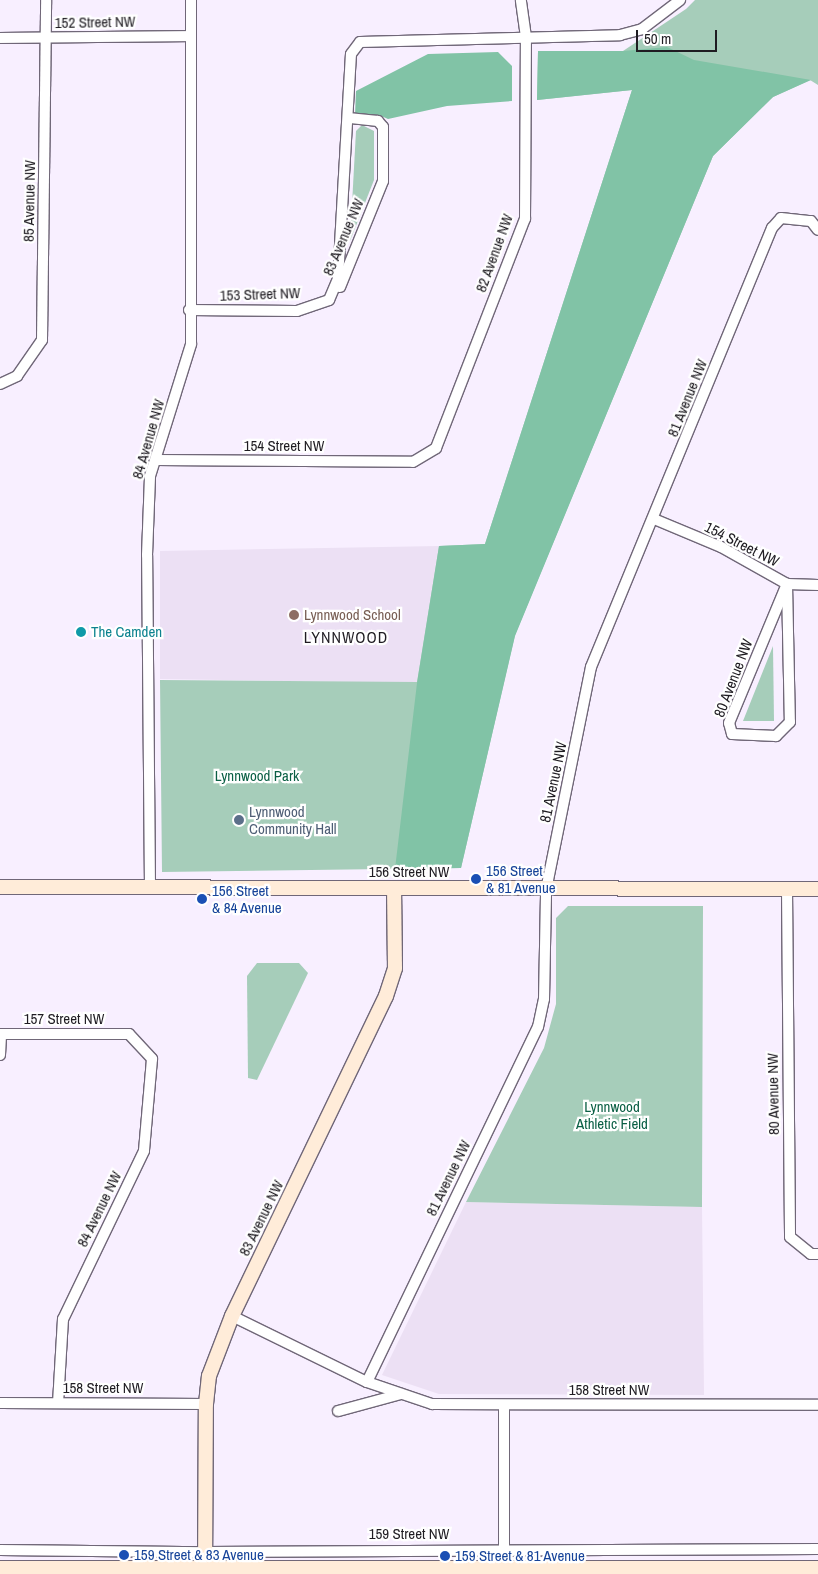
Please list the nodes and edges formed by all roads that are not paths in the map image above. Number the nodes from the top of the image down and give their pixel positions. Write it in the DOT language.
graph roads {
  1 [pos="46,0"];
  2 [pos="191,0"];
  3 [pos="521,0"];
  4 [pos="680,0"];
  5 [pos="191,36"];
  6 [pos="526,37"];
  7 [pos="0,38"];
  8 [pos="46,38"];
  9 [pos="348,118"];
  10 [pos="818,230"];
  11 [pos="329,300"];
  12 [pos="189,310"];
  13 [pos="0,384"];
  14 [pos="156,460"];
  15 [pos="413,462"];
  16 [pos="654,519"];
  17 [pos="787,584"];
  18 [pos="818,585"];
  19 [pos="0,887"];
  20 [pos="150,887"];
  21 [pos="394,888"];
  22 [pos="818,889"];
  23 [pos="546,890"];
  24 [pos="786,890"];
  25 [pos="1,1034"];
  26 [pos="129,1034"];
  27 [pos="0,1054"];
  28 [pos="818,1254"];
  29 [pos="232,1316"];
  30 [pos="367,1382"];
  31 [pos="402,1394"];
  32 [pos="0,1403"];
  33 [pos="58,1403"];
  34 [pos="206,1404"];
  35 [pos="504,1405"];
  36 [pos="818,1405"];
  37 [pos="338,1411"];
  38 [pos="818,1549"];
  39 [pos="0,1550"];
  40 [pos="504,1550"];
  41 [pos="206,1552"];
  42 [pos="0,1568"];
  43 [pos="504,1568"];
  44 [pos="818,1568"];
  45 [pos="205,1571"];
  1 -- 8 [label="street, 85 Avenue NW"];
  2 -- 5 [label="street, 84 Avenue NW"];
  3 -- 6 [label="street, 82 Avenue NW"];
  4 -- 6 [label="street"];
  5 -- 8 [label="street, 152 Street NW"];
  5 -- 12 [label="street, 84 Avenue NW"];
  6 -- 9 [label="street, 83 Avenue NW"];
  6 -- 15 [label="street, 82 Avenue NW"];
  7 -- 8 [label="street, 152 Street NW"];
  8 -- 13 [label="street, 85 Avenue NW"];
  9 -- 11 [label="street, 83 Avenue NW"];
  9 -- 11 [label="street, 83 Avenue NW"];
  10 -- 16 [label="street, 81 Avenue NW"];
  11 -- 12 [label="street, 153 Street NW"];
  12 -- 14 [label="street, 84 Avenue NW"];
  14 -- 15 [label="street, 154 Street NW"];
  14 -- 20 [label="street, 84 Avenue NW"];
  16 -- 17 [label="street, 154 Street NW"];
  16 -- 23 [label="street, 81 Avenue NW"];
  17 -- 17 [label="street, 80 Avenue NW"];
  17 -- 18 [label="street, 154 Street NW"];
  19 -- 20 [label="street, 156 Street NW"];
  20 -- 21 [label="street, 156 Street NW"];
  21 -- 23 [label="street, 156 Street NW"];
  21 -- 29 [label="street, 83 Avenue NW"];
  22 -- 24 [label="street, 156 Street NW"];
  23 -- 24 [label="street, 156 Street NW"];
  23 -- 30 [label="street, 81 Avenue NW"];
  24 -- 28 [label="street, 80 Avenue NW"];
  25 -- 26 [label="street, 157 Street NW"];
  25 -- 27 [label="street"];
  26 -- 33 [label="street, 84 Avenue NW"];
  29 -- 30 [label="street, 158 Street NW"];
  29 -- 34 [label="street, 83 Avenue NW"];
  30 -- 31 [label="street, 158 Street NW"];
  31 -- 35 [label="street, 158 Street NW"];
  31 -- 37 [label="street"];
  32 -- 33 [label="street, 158 Street NW"];
  33 -- 34 [label="street, 158 Street NW"];
  34 -- 41 [label="street, 83 Avenue NW"];
  35 -- 36 [label="street, 158 Street NW"];
  35 -- 40 [label="street"];
  38 -- 40 [label="street, 159 Street NW"];
  39 -- 41 [label="street, 159 Street NW"];
  40 -- 41 [label="street, 159 Street NW"];
  40 -- 43 [label="street"];
  41 -- 45 [label="street, 83 Avenue NW"];
  42 -- 45 [label="street"];
  43 -- 44 [label="street"];
  43 -- 45 [label="street"];
}
